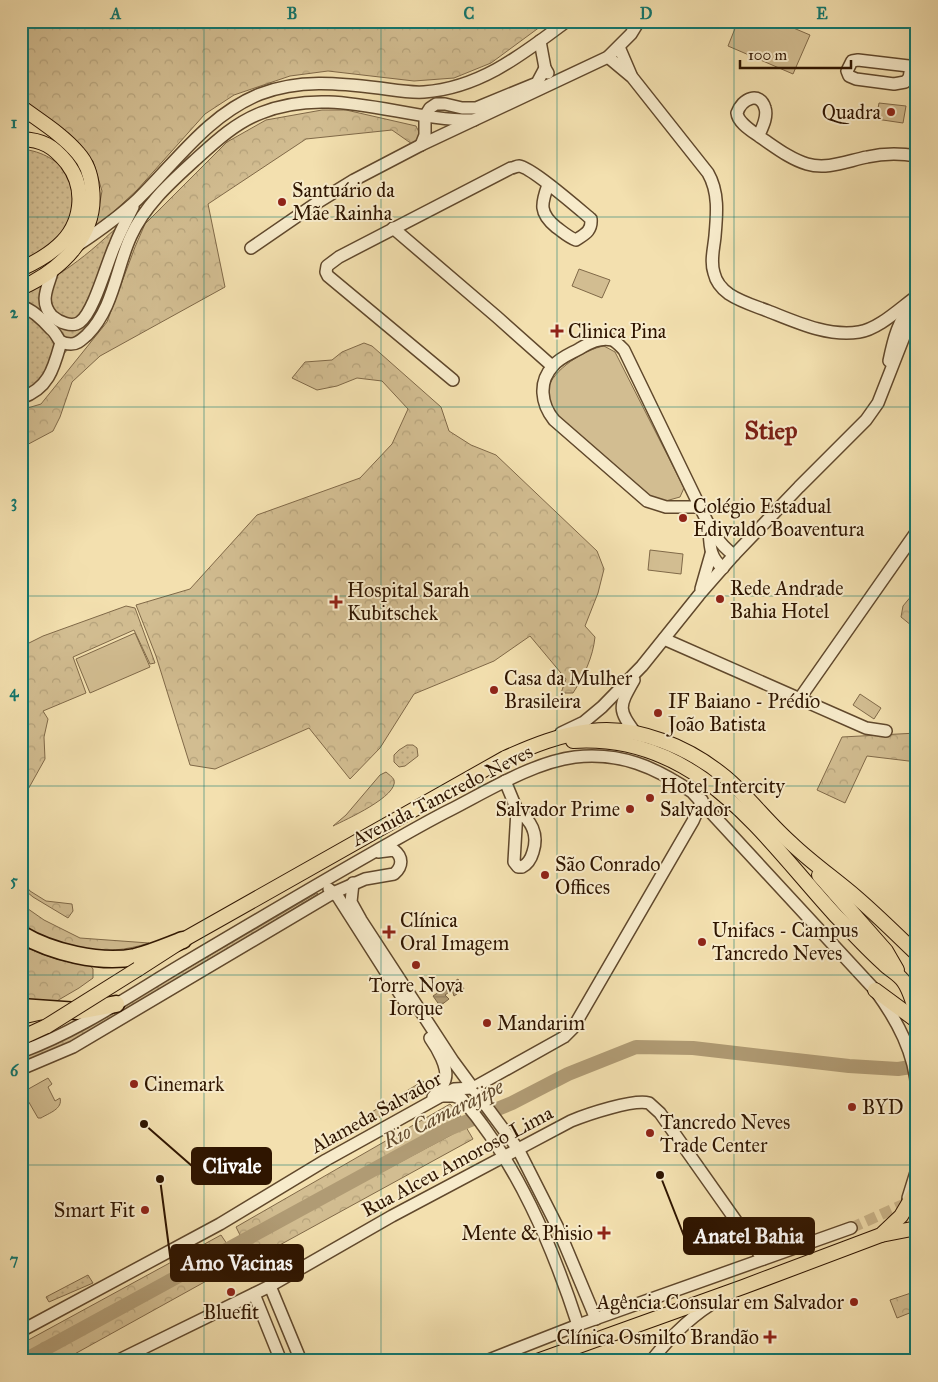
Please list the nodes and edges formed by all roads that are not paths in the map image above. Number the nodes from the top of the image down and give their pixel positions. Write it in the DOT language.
graph roads {
  1 [pos="568,21"];
  2 [pos="639,22"];
  3 [pos="540,41"];
  4 [pos="619,47"];
  5 [pos="608,57"];
  6 [pos="914,67"];
  7 [pos="545,68"];
  8 [pos="632,76"];
  9 [pos="568,77"];
  10 [pos="23,109"];
  11 [pos="424,116"];
  12 [pos="474,120"];
  13 [pos="21,128"];
  14 [pos="425,128"];
  15 [pos="759,135"];
  16 [pos="438,137"];
  17 [pos="21,138"];
  18 [pos="39,140"];
  19 [pos="422,145"];
  20 [pos="917,156"];
  21 [pos="548,185"];
  22 [pos="136,201"];
  23 [pos="393,228"];
  24 [pos="78,245"];
  25 [pos="251,248"];
  26 [pos="53,268"];
  27 [pos="21,269"];
  28 [pos="21,288"];
  29 [pos="917,296"];
  30 [pos="21,306"];
  31 [pos="917,313"];
  32 [pos="876,327"];
  33 [pos="917,328"];
  34 [pos="905,334"];
  35 [pos="893,338"];
  36 [pos="61,342"];
  37 [pos="552,366"];
  38 [pos="453,380"];
  39 [pos="886,383"];
  40 [pos="21,398"];
  41 [pos="700,507"];
  42 [pos="709,528"];
  43 [pos="917,531"];
  44 [pos="711,554"];
  45 [pos="734,555"];
  46 [pos="723,568"];
  47 [pos="699,595"];
  48 [pos="664,639"];
  49 [pos="642,666"];
  50 [pos="834,666"];
  51 [pos="821,667"];
  52 [pos="800,698"];
  53 [pos="886,731"];
  54 [pos="636,734"];
  55 [pos="538,743"];
  56 [pos="505,781"];
  57 [pos="702,800"];
  58 [pos="517,810"];
  59 [pos="792,844"];
  60 [pos="374,852"];
  61 [pos="320,882"];
  62 [pos="353,884"];
  63 [pos="333,893"];
  64 [pos="21,934"];
  65 [pos="900,938"];
  66 [pos="183,940"];
  67 [pos="917,945"];
  68 [pos="917,954"];
  69 [pos="380,965"];
  70 [pos="401,981"];
  71 [pos="904,982"];
  72 [pos="875,990"];
  73 [pos="116,1004"];
  74 [pos="21,1007"];
  75 [pos="917,1013"];
  76 [pos="21,1017"];
  77 [pos="49,1018"];
  78 [pos="917,1021"];
  79 [pos="21,1038"];
  80 [pos="434,1044"];
  81 [pos="21,1052"];
  82 [pos="454,1061"];
  83 [pos="21,1068"];
  84 [pos="473,1088"];
  85 [pos="917,1091"];
  86 [pos="441,1096"];
  87 [pos="427,1104"];
  88 [pos="518,1149"];
  89 [pos="503,1157"];
  90 [pos="917,1169"];
  91 [pos="917,1189"];
  92 [pos="901,1216"];
  93 [pos="851,1228"];
  94 [pos="917,1228"];
  95 [pos="881,1235"];
  96 [pos="763,1259"];
  97 [pos="270,1286"];
  98 [pos="743,1287"];
  99 [pos="254,1294"];
  100 [pos="596,1319"];
  101 [pos="578,1325"];
  102 [pos="21,1331"];
  103 [pos="117,1361"];
  104 [pos="281,1361"];
  105 [pos="301,1361"];
  106 [pos="486,1361"];
  107 [pos="537,1361"];
  108 [pos="651,1361"];
  1 -- 3 [label="street"];
  2 -- 4 [label="street"];
  3 -- 7 [label="street"];
  3 -- 22 [label="street"];
  4 -- 5 [label="street"];
  4 -- 8 [label="street"];
  5 -- 8 [label="street"];
  5 -- 9 [label="street"];
  6 -- 6 [label="street"];
  7 -- 9 [label="street"];
  7 -- 11 [label="street"];
  8 -- 32 [label="street"];
  9 -- 12 [label="street"];
  10 -- 24 [label="main road"];
  11 -- 12 [label="street"];
  11 -- 14 [label="street"];
  11 -- 36 [label="street"];
  12 -- 16 [label="street"];
  13 -- 18 [label="main road"];
  14 -- 16 [label="street"];
  14 -- 19 [label="street"];
  15 -- 20 [label="street"];
  16 -- 19 [label="street"];
  17 -- 18 [label="main road"];
  18 -- 27 [label="main road"];
  19 -- 25 [label="street"];
  21 -- 21 [label="street"];
  21 -- 23 [label="street"];
  22 -- 24 [label="street"];
  22 -- 26 [label="street"];
  23 -- 37 [label="street"];
  23 -- 38 [label="street"];
  24 -- 26 [label="main road"];
  26 -- 28 [label="main road"];
  29 -- 32 [label="street"];
  29 -- 35 [label="street"];
  30 -- 36 [label="street"];
  31 -- 34 [label="street"];
  32 -- 35 [label="street"];
  33 -- 34 [label="street"];
  34 -- 39 [label="street"];
  35 -- 39 [label="street"];
  36 -- 40 [label="street"];
  37 -- 41 [label="street"];
  37 -- 41 [label="street"];
  39 -- 45 [label="street"];
  41 -- 42 [label="street"];
  42 -- 44 [label="street"];
  42 -- 45 [label="street"];
  43 -- 51 [label="street"];
  44 -- 46 [label="street"];
  44 -- 47 [label="street"];
  45 -- 46 [label="street"];
  46 -- 47 [label="street"];
  47 -- 48 [label="street"];
  48 -- 49 [label="street"];
  48 -- 52 [label="street"];
  49 -- 54 [label="street"];
  49 -- 55 [label="street"];
  50 -- 51 [label="street"];
  51 -- 52 [label="street"];
  52 -- 53 [label="street"];
  54 -- 55 [label="main road, Avenida Tancredo Neves"];
  54 -- 59 [label="main road, Avenida Tancredo Neves"];
  55 -- 66 [label="main road, Avenida Tancredo Neves"];
  55 -- 71 [label="main road, Avenida Tancredo Neves"];
  56 -- 57 [label="street, Avenida Tancredo Neves"];
  56 -- 58 [label="street"];
  56 -- 60 [label="street, Avenida Tancredo Neves"];
  57 -- 72 [label="street, Avenida Tancredo Neves"];
  57 -- 84 [label="street, Alameda Salvador"];
  59 -- 65 [label="main road, Avenida Tancredo Neves"];
  59 -- 71 [label="main road"];
  60 -- 61 [label="street, Avenida Tancredo Neves"];
  60 -- 62 [label="street"];
  61 -- 63 [label="street"];
  61 -- 73 [label="street, Avenida Tancredo Neves"];
  62 -- 63 [label="street"];
  62 -- 70 [label="street"];
  63 -- 69 [label="street"];
  63 -- 83 [label="street"];
  64 -- 66 [label="highway"];
  65 -- 67 [label="street"];
  65 -- 68 [label="main road, Avenida Tancredo Neves"];
  66 -- 77 [label="main road, Avenida Tancredo Neves, bridge"];
  69 -- 70 [label="street"];
  69 -- 80 [label="street"];
  70 -- 82 [label="street"];
  71 -- 75 [label="main road, Avenida Tancredo Neves"];
  72 -- 78 [label="main road"];
  72 -- 85 [label="street, Avenida Tancredo Neves"];
  73 -- 77 [label="highway"];
  73 -- 81 [label="street, Avenida Tancredo Neves"];
  74 -- 77 [label="highway"];
  76 -- 77 [label="main road"];
  77 -- 79 [label="main road, Avenida Tancredo Neves"];
  80 -- 82 [label="street"];
  80 -- 87 [label="street"];
  82 -- 84 [label="street"];
  84 -- 86 [label="street, Alameda Salvador"];
  84 -- 88 [label="street"];
  86 -- 87 [label="street, Alameda Salvador"];
  86 -- 89 [label="street"];
  87 -- 102 [label="street, Alameda Salvador"];
  88 -- 89 [label="street, Rua Alceu Amoroso Lima"];
  88 -- 96 [label="street, Rua Alceu Amoroso Lima"];
  88 -- 100 [label="street"];
  89 -- 97 [label="street, Rua Alceu Amoroso Lima"];
  89 -- 101 [label="street"];
  90 -- 92 [label="street"];
  91 -- 92 [label="main road"];
  92 -- 95 [label="main road"];
  93 -- 96 [label="street"];
  94 -- 95 [label="main road"];
  95 -- 98 [label="main road"];
  96 -- 100 [label="street"];
  97 -- 99 [label="street, Rua Alceu Amoroso Lima"];
  97 -- 105 [label="street"];
  98 -- 107 [label="main road"];
  98 -- 108 [label="street"];
  99 -- 103 [label="street, Rua Alceu Amoroso Lima"];
  99 -- 104 [label="street"];
  100 -- 101 [label="street"];
  101 -- 106 [label="street"];
}
